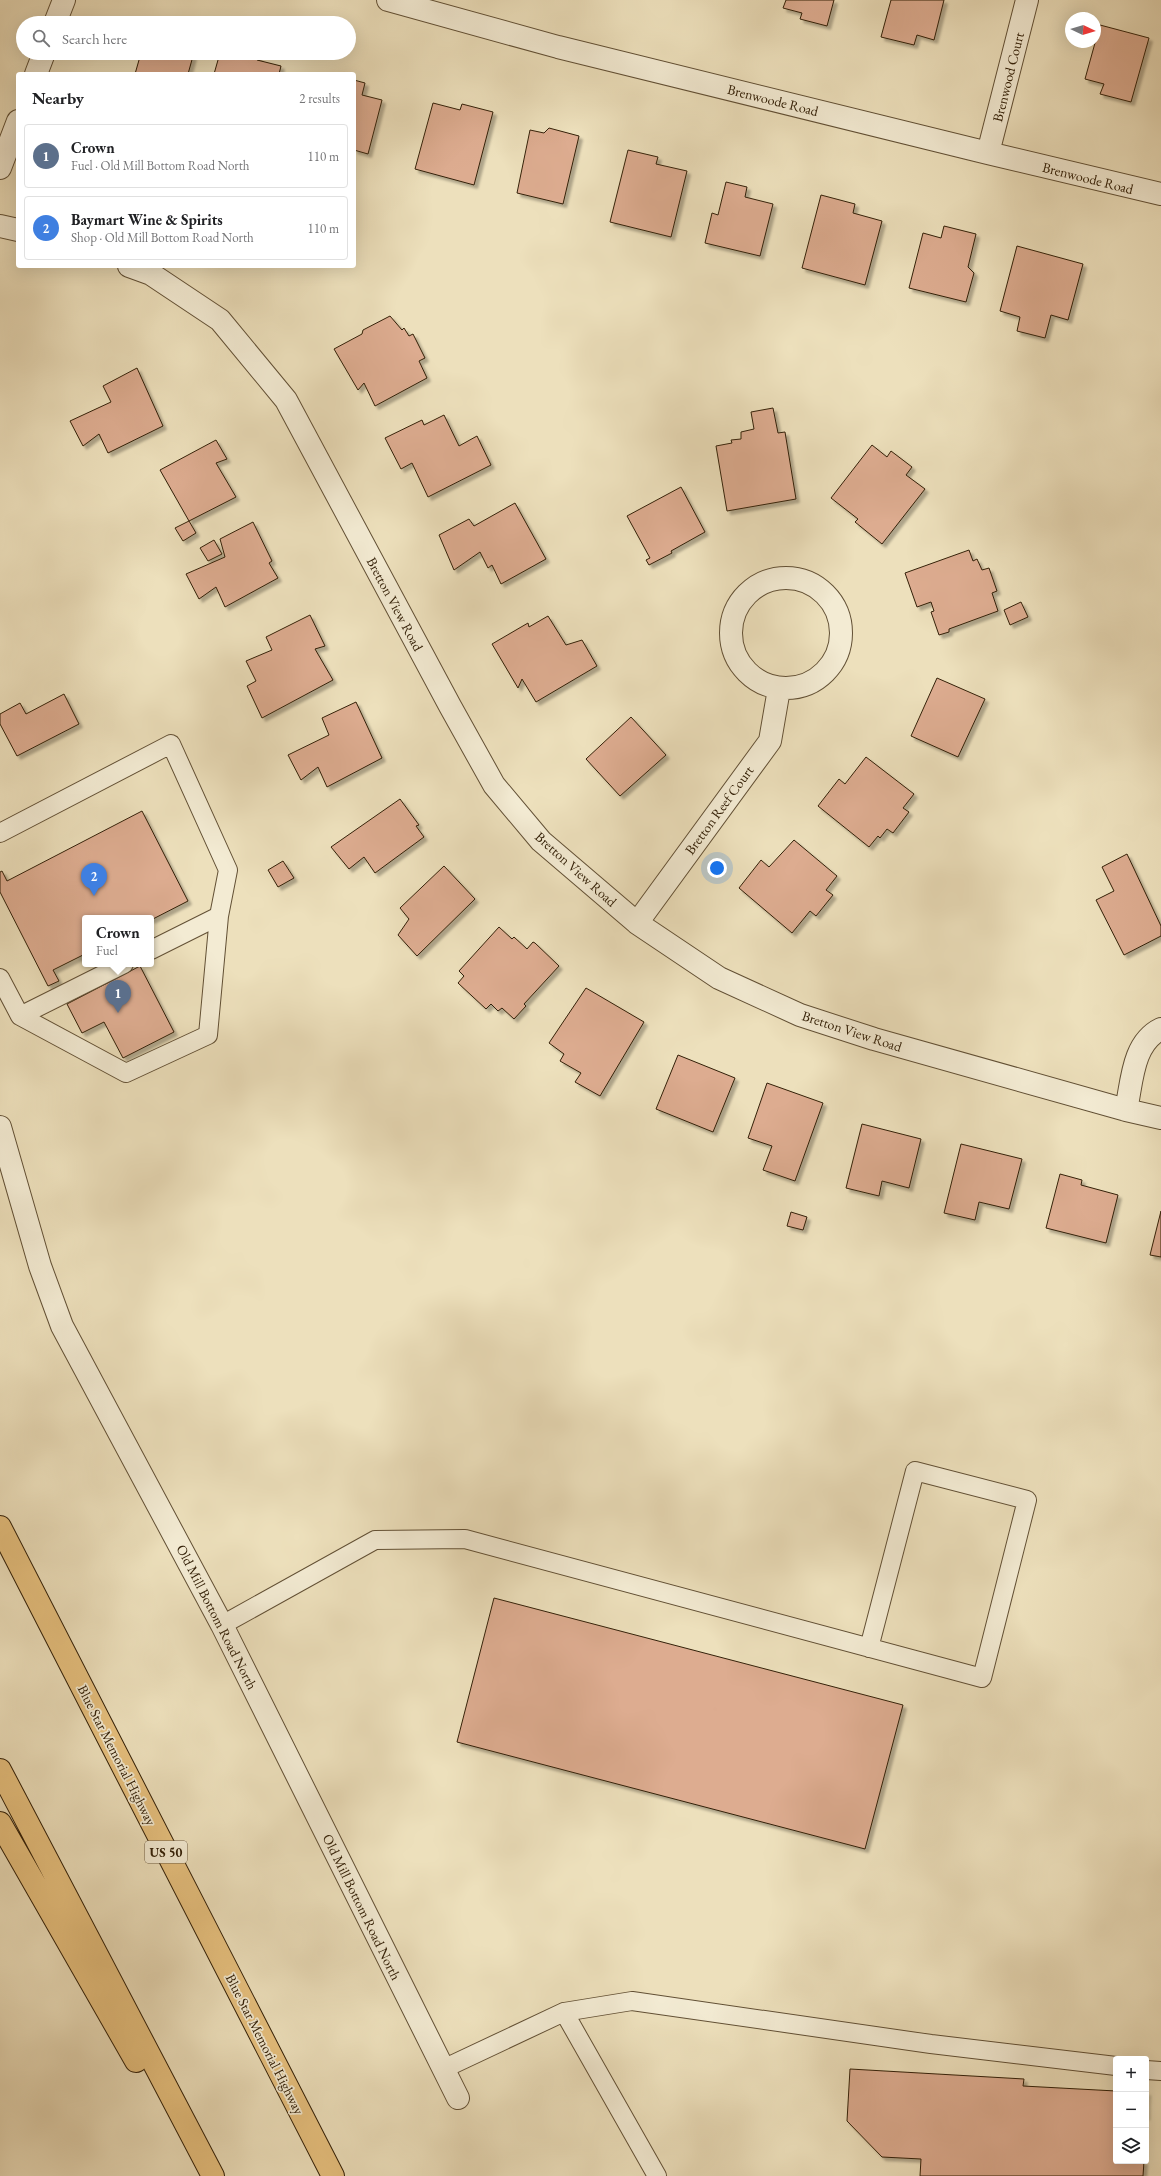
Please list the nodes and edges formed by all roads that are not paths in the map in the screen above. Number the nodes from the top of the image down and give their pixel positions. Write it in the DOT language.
graph roads {
  1 [pos="64,0"];
  2 [pos="388,0"];
  3 [pos="1027,0"];
  4 [pos="58,16"];
  5 [pos="41,60"];
  6 [pos="37,72"];
  7 [pos="16,126"];
  8 [pos="988,153"];
  9 [pos="0,168"];
  10 [pos="1161,194"];
  11 [pos="0,226"];
  12 [pos="16,230"];
  13 [pos="134,268"];
  14 [pos="779,689"];
  15 [pos="0,833"];
  16 [pos="219,916"];
  17 [pos="638,923"];
  18 [pos="154,948"];
  19 [pos="118,967"];
  20 [pos="0,978"];
  21 [pos="20,1016"];
  22 [pos="1161,1030"];
  23 [pos="1126,1110"];
  24 [pos="1161,1118"];
  25 [pos="0,1128"];
  26 [pos="0,1527"];
  27 [pos="222,1625"];
  28 [pos="869,1648"];
  29 [pos="0,1770"];
  30 [pos="0,1823"];
  31 [pos="564,2012"];
  32 [pos="1113,2066"];
  33 [pos="443,2069"];
  34 [pos="1149,2070"];
  35 [pos="1161,2072"];
  36 [pos="458,2098"];
  37 [pos="202,2176"];
  38 [pos="213,2176"];
  39 [pos="332,2176"];
  40 [pos="657,2176"];
  1 -- 4 [label="street"];
  2 -- 8 [label="street, Brenwoode Road"];
  3 -- 8 [label="street, Brenwood Court"];
  5 -- 6 [label="street"];
  7 -- 9 [label="street"];
  8 -- 10 [label="street, Brenwoode Road"];
  11 -- 12 [label="street"];
  13 -- 17 [label="street, Bretton View Road"];
  14 -- 14 [label="street"];
  14 -- 17 [label="street, Bretton Reef Court"];
  15 -- 16 [label="lane"];
  16 -- 18 [label="lane"];
  16 -- 21 [label="lane"];
  17 -- 23 [label="street, Bretton View Road"];
  19 -- 21 [label="lane"];
  20 -- 21 [label="lane"];
  22 -- 23 [label="street"];
  23 -- 24 [label="street, Bretton View Road"];
  25 -- 27 [label="street, Old Mill Bottom Road North"];
  26 -- 39 [label="highway, Blue Star Memorial Highway / US 50"];
  27 -- 28 [label="lane"];
  27 -- 33 [label="street, Old Mill Bottom Road North"];
  28 -- 28 [label="lane"];
  29 -- 38 [label="highway"];
  30 -- 37 [label="highway"];
  31 -- 32 [label="lane"];
  31 -- 33 [label="lane"];
  31 -- 40 [label="lane"];
  33 -- 36 [label="street, Old Mill Bottom Road North"];
  34 -- 35 [label="lane"];
}
